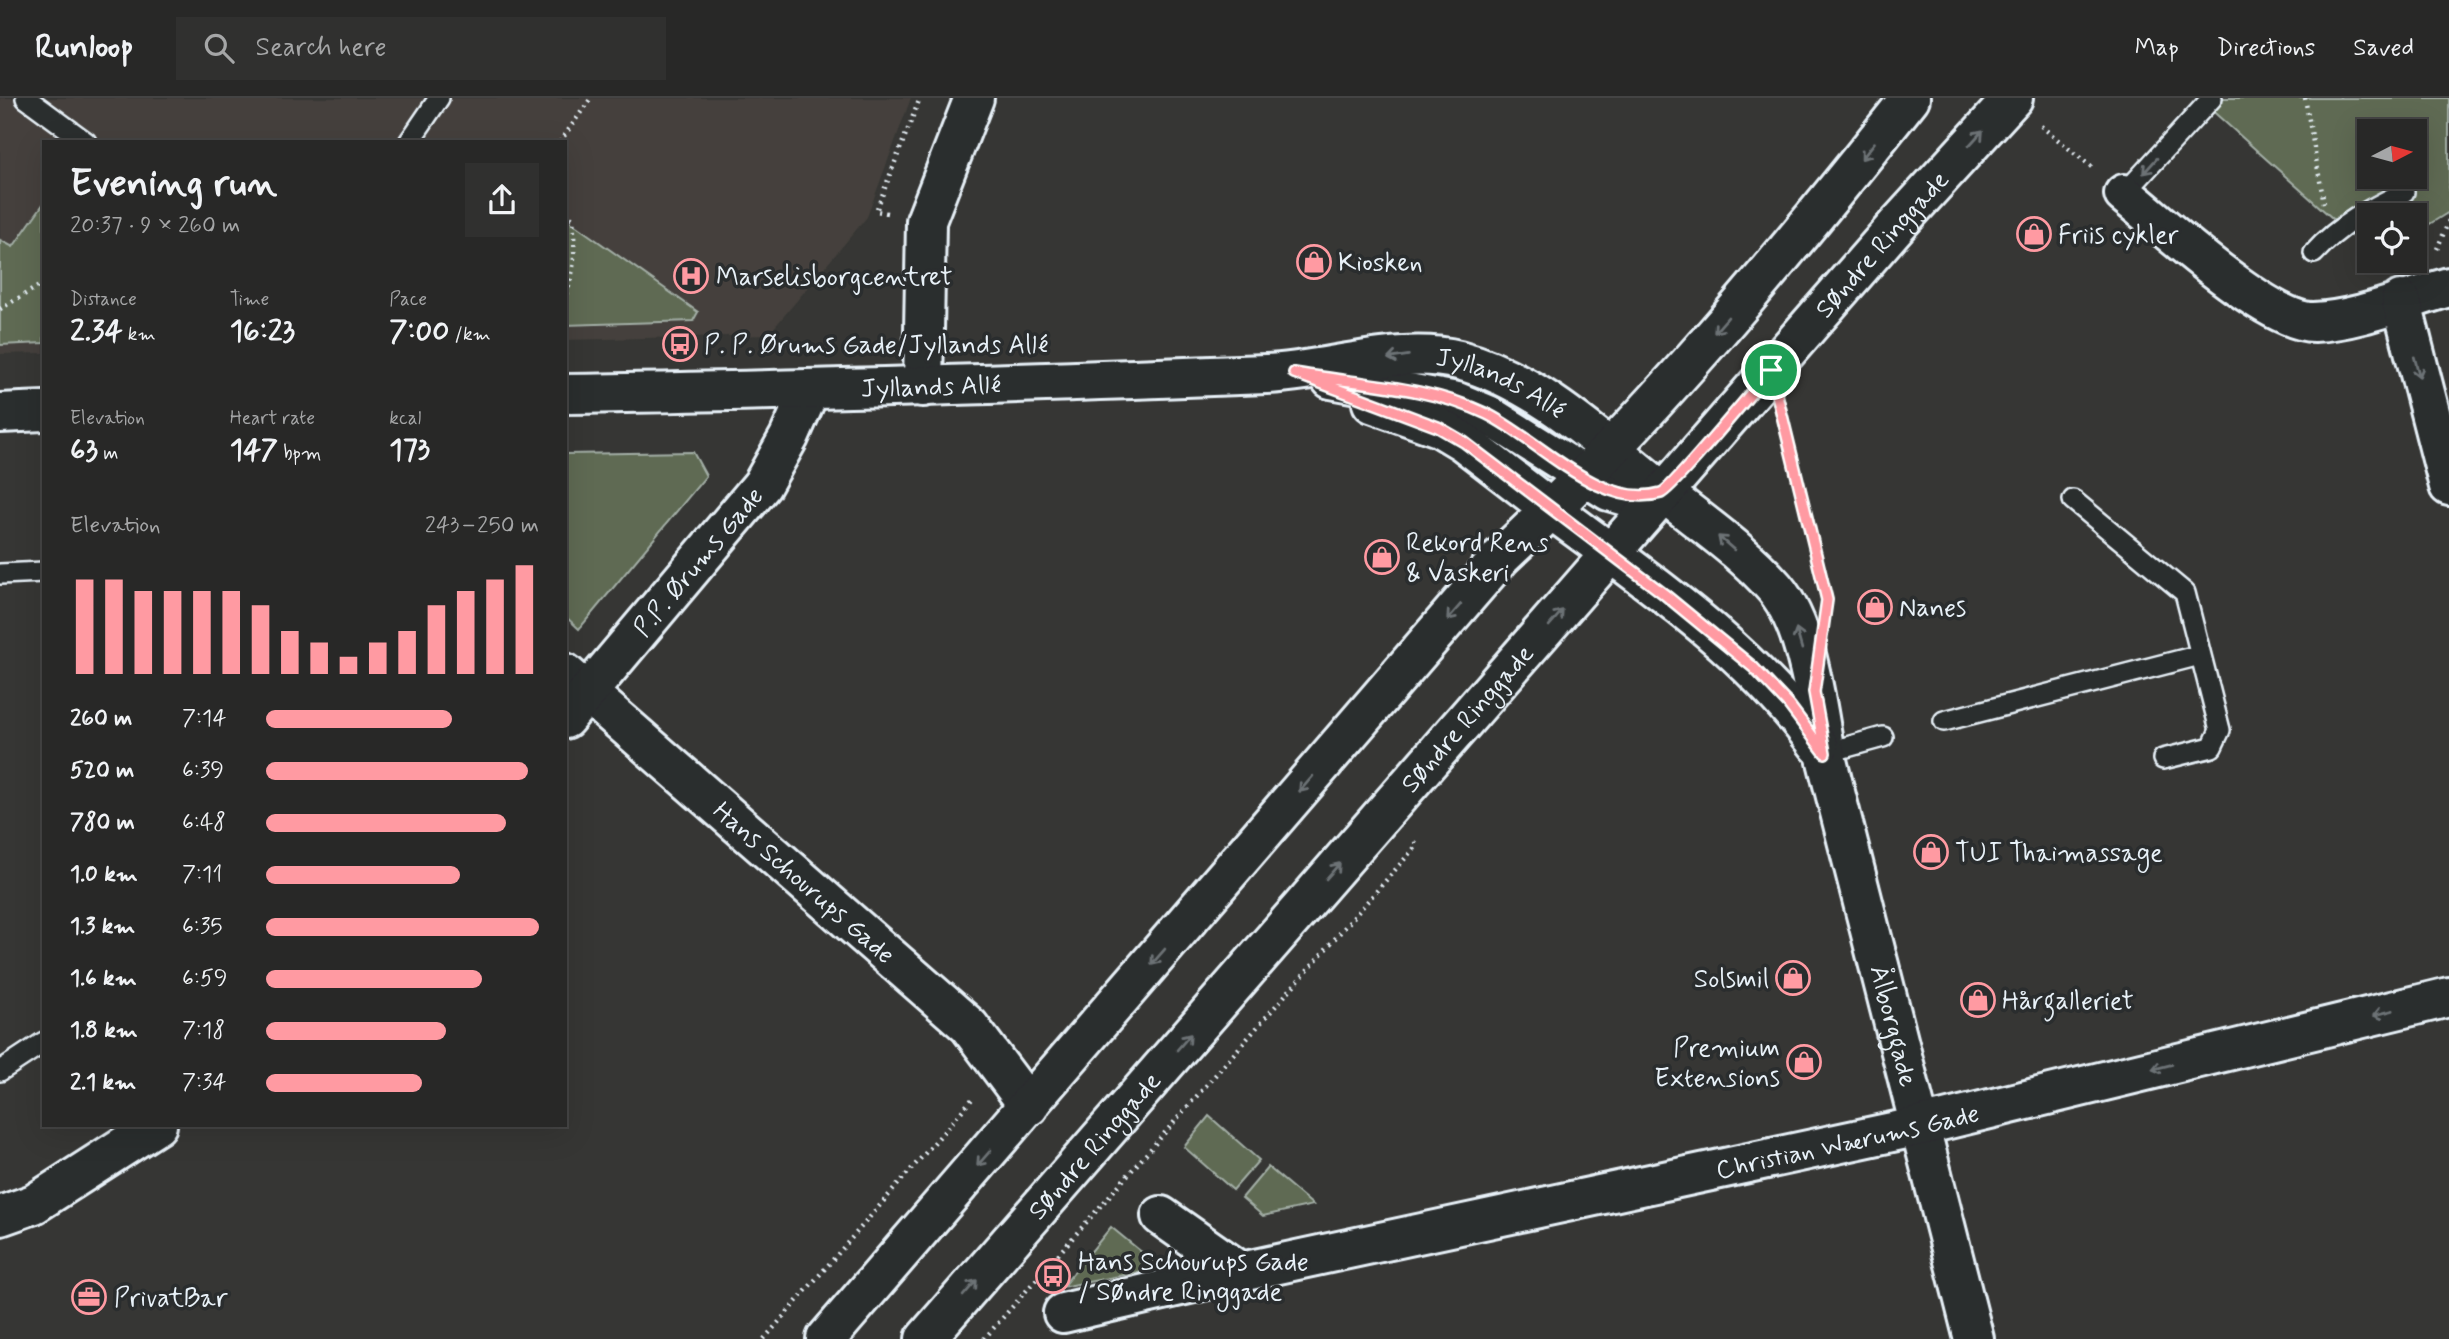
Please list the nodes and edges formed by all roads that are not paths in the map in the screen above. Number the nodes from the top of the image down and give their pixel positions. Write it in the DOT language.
graph roads {
  1 [pos="26,98"];
  2 [pos="439,98"];
  3 [pos="974,98"];
  4 [pos="1910,98"];
  5 [pos="2212,98"];
  6 [pos="2018,99"];
  7 [pos="83,140"];
  8 [pos="409,140"];
  9 [pos="2404,192"];
  10 [pos="2124,194"];
  11 [pos="2314,253"];
  12 [pos="2449,287"];
  13 [pos="2401,300"];
  14 [pos="1294,373"];
  15 [pos="923,387"];
  16 [pos="810,390"];
  17 [pos="567,394"];
  18 [pos="42,411"];
  19 [pos="0,413"];
  20 [pos="1597,463"];
  21 [pos="2449,486"];
  22 [pos="1664,493"];
  23 [pos="2073,500"];
  24 [pos="1552,510"];
  25 [pos="1611,554"];
  26 [pos="42,572"];
  27 [pos="0,574"];
  28 [pos="2200,655"];
  29 [pos="572,696"];
  30 [pos="1944,721"];
  31 [pos="1883,737"];
  32 [pos="1825,753"];
  33 [pos="2163,759"];
  34 [pos="2449,997"];
  35 [pos="42,1043"];
  36 [pos="0,1071"];
  37 [pos="1029,1106"];
  38 [pos="1920,1126"];
  39 [pos="154,1127"];
  40 [pos="0,1216"];
  41 [pos="1161,1216"];
  42 [pos="1241,1272"];
  43 [pos="1063,1313"];
  44 [pos="826,1339"];
  45 [pos="925,1339"];
  46 [pos="1974,1339"];
  1 -- 7 [label="lane"];
  2 -- 8 [label="lane"];
  3 -- 15 [label="street"];
  4 -- 20 [label="street, one-way"];
  5 -- 10 [label="lane, one-way"];
  22 -- 6 [label="street, Søndre Ringgade, one-way"];
  9 -- 11 [label="lane"];
  10 -- 13 [label="street"];
  12 -- 13 [label="street"];
  13 -- 21 [label="street, one-way"];
  14 -- 15 [label="street, Jyllands Allé"];
  14 -- 20 [label="street, Jyllands Allé"];
  14 -- 24 [label="street, Jyllands Allé"];
  15 -- 16 [label="street, Jyllands Allé"];
  16 -- 17 [label="street, Jyllands Allé"];
  16 -- 29 [label="street, P.P. Ørums Gade"];
  18 -- 19 [label="street"];
  20 -- 22 [label="street, Jyllands Allé"];
  20 -- 24 [label="street"];
  22 -- 25 [label="street, Søndre Ringgade"];
  32 -- 22 [label="street, Ålborggade, one-way"];
  23 -- 28 [label="lane"];
  24 -- 25 [label="street, Jyllands Allé"];
  24 -- 37 [label="street, one-way"];
  25 -- 32 [label="street, Ålborggade"];
  45 -- 25 [label="street, Søndre Ringgade, one-way"];
  26 -- 27 [label="lane"];
  28 -- 30 [label="lane"];
  28 -- 33 [label="lane"];
  29 -- 37 [label="street, Hans Schourups Gade"];
  31 -- 32 [label="lane"];
  32 -- 38 [label="street, Ålborggade"];
  34 -- 38 [label="street, Christian Wærums Gade, one-way"];
  35 -- 36 [label="lane"];
  37 -- 44 [label="street, one-way"];
  38 -- 42 [label="street, Christian Wærums Gade"];
  38 -- 46 [label="street, Ålborggade"];
  39 -- 40 [label="street"];
  41 -- 42 [label="street"];
  42 -- 43 [label="street, Christian Wærums Gade"];
}
